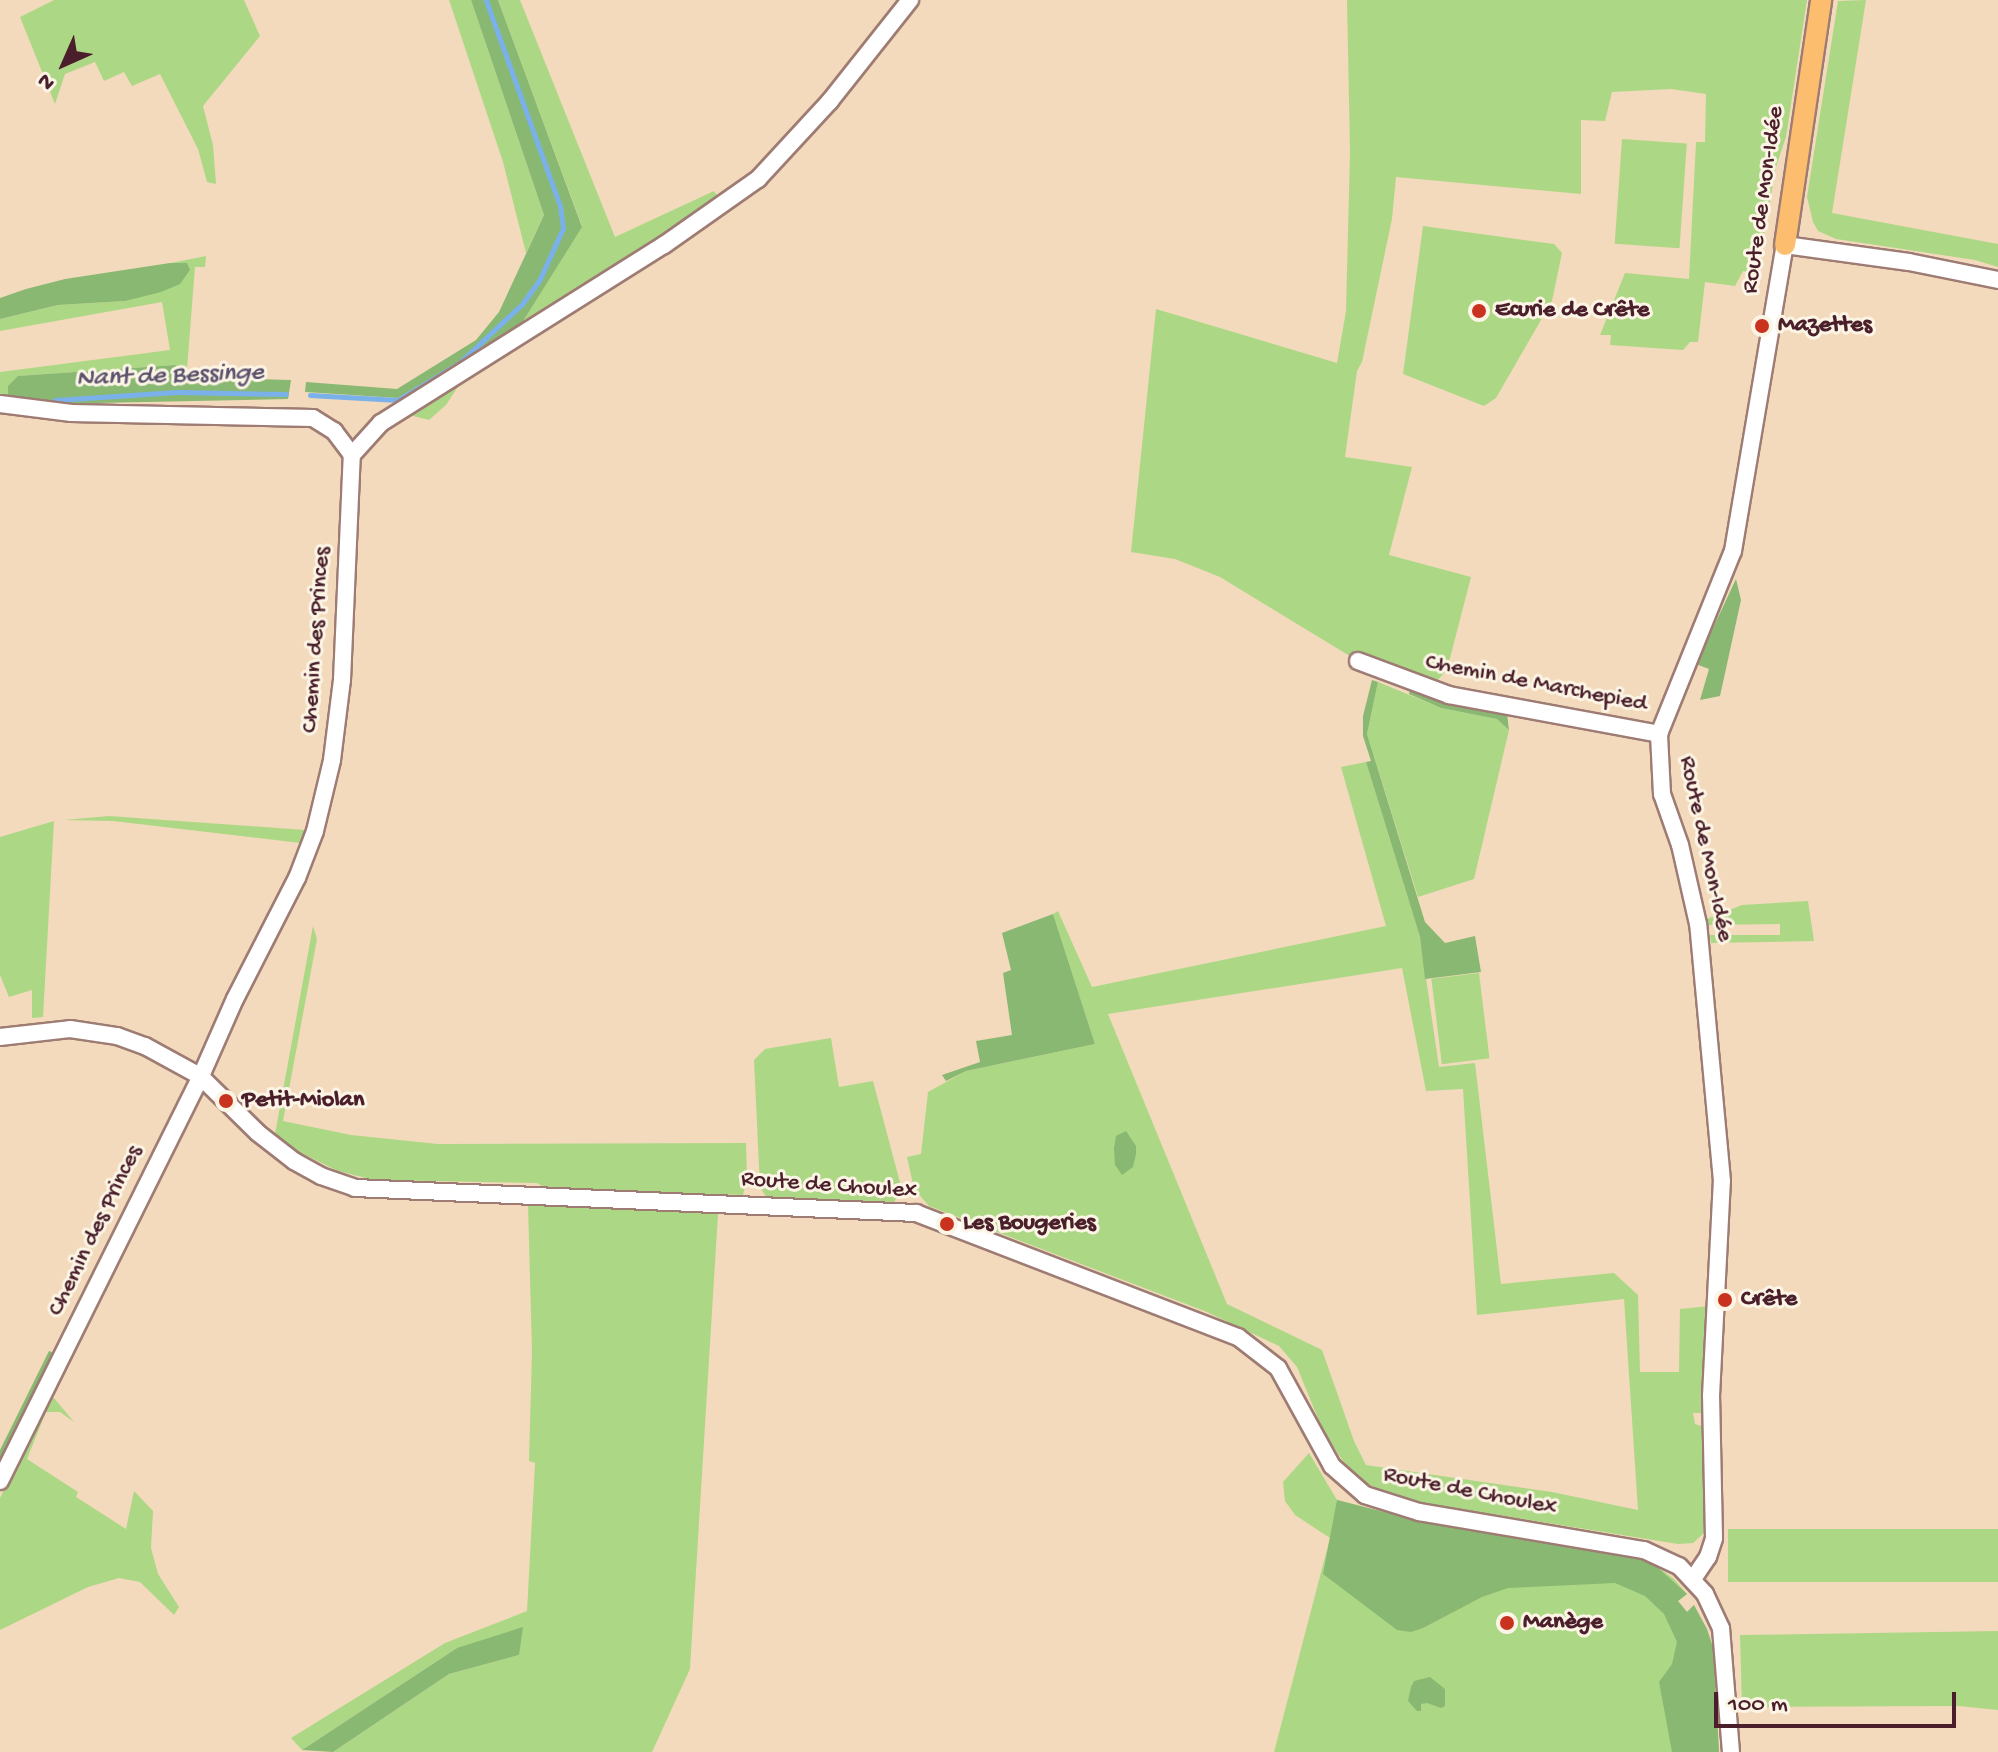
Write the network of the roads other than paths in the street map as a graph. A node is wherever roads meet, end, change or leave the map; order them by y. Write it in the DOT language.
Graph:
graph roads {
  1 [pos="910,0"];
  2 [pos="1821,0"];
  3 [pos="1785,245"];
  4 [pos="1998,280"];
  5 [pos="0,404"];
  6 [pos="352,455"];
  7 [pos="1358,661"];
  8 [pos="1659,734"];
  9 [pos="0,1037"];
  10 [pos="200,1076"];
  11 [pos="0,1481"];
  12 [pos="1693,1579"];
  13 [pos="1731,1752"];
  1 -- 6 [label="street"];
  2 -- 3 [label="main road, Route de Mon-Idée"];
  3 -- 4 [label="street"];
  3 -- 8 [label="street, Route de Mon-Idée"];
  5 -- 6 [label="street"];
  6 -- 10 [label="street, Chemin des Princes"];
  7 -- 8 [label="street, Chemin de Marchepied"];
  8 -- 12 [label="street, Route de Mon-Idée"];
  9 -- 10 [label="street, Route de Choulex"];
  10 -- 11 [label="street, Chemin des Princes"];
  10 -- 12 [label="street, Route de Choulex"];
  12 -- 13 [label="street, Route de Choulex"];
}
